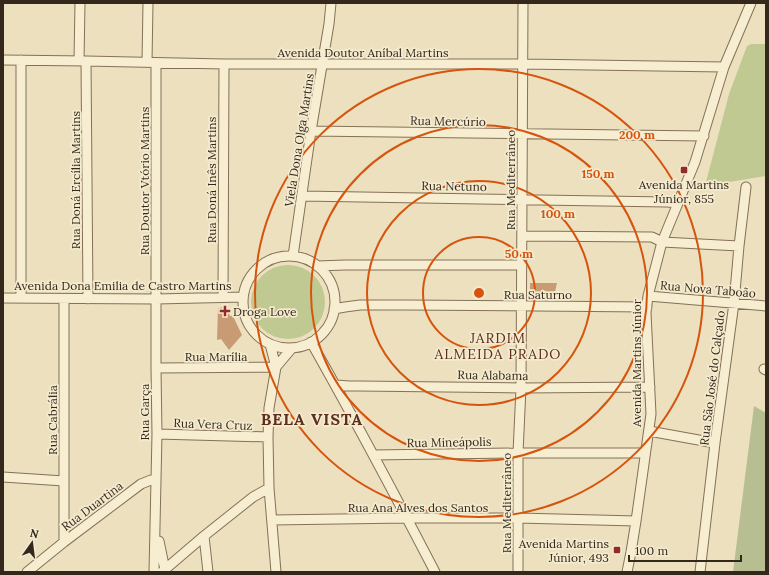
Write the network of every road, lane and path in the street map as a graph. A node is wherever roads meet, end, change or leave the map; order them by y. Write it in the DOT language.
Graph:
graph roads {
  1 [pos="80,3"];
  2 [pos="148,3"];
  3 [pos="331,3"];
  4 [pos="522,3"];
  5 [pos="751,3"];
  6 [pos="3,60"];
  7 [pos="21,60"];
  8 [pos="83,61"];
  9 [pos="151,62"];
  10 [pos="224,64"];
  11 [pos="323,64"];
  12 [pos="523,64"];
  13 [pos="724,67"];
  14 [pos="311,131"];
  15 [pos="521,134"];
  16 [pos="704,136"];
  17 [pos="746,187"];
  18 [pos="302,196"];
  19 [pos="522,199"];
  20 [pos="678,203"];
  21 [pos="522,236"];
  22 [pos="662,242"];
  23 [pos="738,246"];
  24 [pos="293,256"];
  25 [pos="522,265"];
  26 [pos="317,266"];
  27 [pos="648,296"];
  28 [pos="223,297"];
  29 [pos="243,297"];
  30 [pos="3,298"];
  31 [pos="22,298"];
  32 [pos="64,299"];
  33 [pos="88,299"];
  34 [pos="156,299"];
  35 [pos="734,303"];
  36 [pos="521,306"];
  37 [pos="766,306"];
  38 [pos="647,307"];
  39 [pos="334,309"];
  40 [pos="311,342"];
  41 [pos="270,344"];
  42 [pos="292,348"];
  43 [pos="276,367"];
  44 [pos="156,368"];
  45 [pos="336,385"];
  46 [pos="650,387"];
  47 [pos="521,388"];
  48 [pos="648,432"];
  49 [pos="157,434"];
  50 [pos="268,437"];
  51 [pos="716,443"];
  52 [pos="518,453"];
  53 [pos="645,453"];
  54 [pos="373,455"];
  55 [pos="3,477"];
  56 [pos="156,480"];
  57 [pos="64,481"];
  58 [pos="270,492"];
  59 [pos="407,518"];
  60 [pos="518,518"];
  61 [pos="272,520"];
  62 [pos="636,521"];
  63 [pos="156,526"];
  64 [pos="204,536"];
  65 [pos="64,542"];
  66 [pos="31,571"];
  67 [pos="163,571"];
  68 [pos="154,572"];
  69 [pos="208,572"];
  70 [pos="276,572"];
  71 [pos="435,572"];
  72 [pos="518,572"];
  73 [pos="627,572"];
  74 [pos="700,572"];
  1 -- 8 [label="street, Rua Doná Ercília Martins"];
  2 -- 9 [label="street, Rua Doutor Vtório Martins"];
  3 -- 11 [label="street, Viela Dona Olga Martins"];
  4 -- 12 [label="street, Rua Mediterrâneo"];
  5 -- 13 [label="street, Avenida Martins Júnior"];
  6 -- 7 [label="street, Avenida Doutor Aníbal Martins"];
  7 -- 8 [label="street, Avenida Doutor Aníbal Martins"];
  7 -- 31 [label="street"];
  8 -- 9 [label="street, Avenida Doutor Aníbal Martins"];
  8 -- 33 [label="street, Rua Doná Ercília Martins"];
  9 -- 10 [label="street, Avenida Doutor Aníbal Martins"];
  9 -- 34 [label="street, Rua Doutor Vtório Martins"];
  10 -- 11 [label="street, Avenida Doutor Aníbal Martins"];
  10 -- 28 [label="street, Rua Doná Inês Martins"];
  11 -- 12 [label="street, Avenida Doutor Aníbal Martins"];
  11 -- 14 [label="street, Viela Dona Olga Martins"];
  12 -- 13 [label="street, Avenida Doutor Aníbal Martins"];
  12 -- 15 [label="street, Rua Mediterrâneo"];
  13 -- 16 [label="street, Avenida Martins Júnior"];
  14 -- 15 [label="street, Rua Mercúrio"];
  14 -- 18 [label="street, Viela Dona Olga Martins"];
  15 -- 16 [label="street, Rua Mercúrio"];
  15 -- 19 [label="street, Rua Mediterrâneo"];
  16 -- 20 [label="street, Avenida Martins Júnior"];
  17 -- 23 [label="street, Rua São José do Calçado"];
  18 -- 19 [label="street, Rua Netuno"];
  18 -- 24 [label="street, Viela Dona Olga Martins"];
  19 -- 20 [label="street, Rua Netuno"];
  19 -- 21 [label="street, Rua Mediterrâneo"];
  20 -- 22 [label="street, Avenida Martins Júnior"];
  21 -- 22 [label="street"];
  21 -- 25 [label="street, Rua Mediterrâneo"];
  22 -- 23 [label="street"];
  22 -- 27 [label="street, Avenida Martins Júnior"];
  23 -- 35 [label="street, Rua São José do Calçado"];
  24 -- 26 [label="street"];
  24 -- 29 [label="street"];
  25 -- 26 [label="street"];
  25 -- 36 [label="street, Rua Mediterrâneo"];
  26 -- 39 [label="street"];
  27 -- 35 [label="street, Rua Nova Taboão"];
  27 -- 38 [label="street, Avenida Martins Júnior"];
  28 -- 29 [label="street, Avenida Dona Emilia de Castro Martins"];
  28 -- 34 [label="street, Avenida Dona Emilia de Castro Martins"];
  29 -- 41 [label="street"];
  30 -- 31 [label="street, Avenida Dona Emilia de Castro Martins"];
  31 -- 32 [label="street, Avenida Dona Emilia de Castro Martins"];
  32 -- 33 [label="street, Avenida Dona Emilia de Castro Martins"];
  32 -- 57 [label="street, Rua Cabrália"];
  33 -- 34 [label="street, Avenida Dona Emilia de Castro Martins"];
  34 -- 44 [label="street, Rua Garça"];
  35 -- 37 [label="street, Rua Nova Taboão"];
  35 -- 51 [label="street, Rua São José do Calçado"];
  36 -- 38 [label="street, Rua Saturno"];
  36 -- 39 [label="street, Rua Saturno"];
  36 -- 47 [label="street, Rua Mediterrâneo"];
  38 -- 46 [label="street, Avenida Martins Júnior"];
  39 -- 40 [label="street"];
  40 -- 42 [label="street"];
  40 -- 45 [label="street"];
  41 -- 42 [label="street"];
  41 -- 43 [label="street"];
  42 -- 43 [label="street"];
  43 -- 44 [label="street, Rua Marília"];
  43 -- 50 [label="street"];
  44 -- 49 [label="street, Rua Garça"];
  45 -- 47 [label="street, Rua Alabama"];
  45 -- 54 [label="street"];
  46 -- 47 [label="street, Rua Alabama"];
  46 -- 48 [label="street, Avenida Martins Júnior"];
  47 -- 52 [label="street, Rua Mediterrâneo"];
  48 -- 51 [label="street"];
  48 -- 53 [label="street, Avenida Martins Júnior"];
  49 -- 50 [label="street, Rua Vera Cruz"];
  49 -- 56 [label="street, Rua Garça"];
  50 -- 58 [label="street"];
  51 -- 74 [label="street, Rua São José do Calçado"];
  52 -- 53 [label="street, Rua Mineápolis"];
  52 -- 54 [label="street, Rua Mineápolis"];
  52 -- 60 [label="street, Rua Mediterrâneo"];
  53 -- 62 [label="street, Avenida Martins Júnior"];
  54 -- 59 [label="street"];
  55 -- 57 [label="street"];
  56 -- 63 [label="street, Rua Garça"];
  56 -- 65 [label="street, Rua Duartina"];
  57 -- 65 [label="street, Rua Cabrália"];
  58 -- 61 [label="street"];
  58 -- 64 [label="street"];
  59 -- 60 [label="street, Rua Ana Alves dos Santos"];
  59 -- 61 [label="street, Rua Ana Alves dos Santos"];
  59 -- 71 [label="street"];
  60 -- 62 [label="street, Rua Ana Alves dos Santos"];
  60 -- 72 [label="street, Rua Mediterrâneo"];
  61 -- 70 [label="street"];
  62 -- 73 [label="street, Avenida Martins Júnior"];
  63 -- 67 [label="street, Rua Garça"];
  63 -- 68 [label="street, Rua Garça"];
  64 -- 67 [label="street"];
  64 -- 69 [label="street"];
  65 -- 66 [label="street, Rua Duartina"];
}
